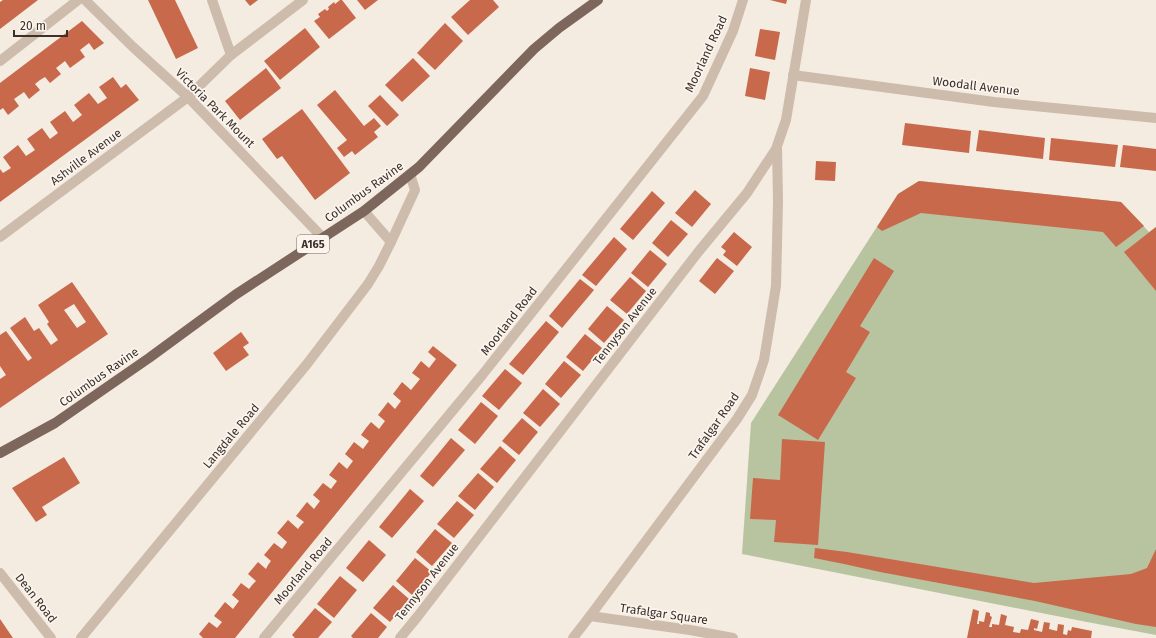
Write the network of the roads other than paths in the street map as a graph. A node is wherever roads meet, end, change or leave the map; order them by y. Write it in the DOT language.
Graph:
graph roads {
  1 [pos="78,0"];
  2 [pos="85,0"];
  3 [pos="212,0"];
  4 [pos="303,0"];
  5 [pos="598,0"];
  6 [pos="743,0"];
  7 [pos="806,0"];
  8 [pos="231,55"];
  9 [pos="0,61"];
  10 [pos="793,75"];
  11 [pos="188,97"];
  12 [pos="1156,118"];
  13 [pos="777,143"];
  14 [pos="410,174"];
  15 [pos="364,211"];
  16 [pos="0,237"];
  17 [pos="323,238"];
  18 [pos="391,242"];
  19 [pos="0,454"];
  20 [pos="0,573"];
  21 [pos="590,616"];
  22 [pos="687,634"];
  23 [pos="51,638"];
  24 [pos="81,638"];
  25 [pos="264,638"];
  26 [pos="400,638"];
  27 [pos="573,638"];
  28 [pos="733,638"];
  1 -- 9 [label="street"];
  2 -- 11 [label="street, Victoria Park Mount"];
  3 -- 8 [label="street"];
  4 -- 8 [label="street, Ashville Avenue"];
  5 -- 14 [label="main road, Columbus Ravine / A165"];
  6 -- 25 [label="street, Moorland Road"];
  7 -- 10 [label="street, Tennyson Avenue"];
  8 -- 11 [label="street, Ashville Avenue"];
  10 -- 12 [label="street, Woodall Avenue"];
  10 -- 13 [label="street, Tennyson Avenue"];
  11 -- 16 [label="street, Ashville Avenue"];
  11 -- 17 [label="street, Victoria Park Mount"];
  13 -- 21 [label="street, Trafalgar Road"];
  13 -- 26 [label="street, Tennyson Avenue"];
  14 -- 15 [label="main road, Columbus Ravine / A165"];
  14 -- 18 [label="street, Langdale Road"];
  15 -- 17 [label="main road, Columbus Ravine / A165"];
  15 -- 18 [label="street"];
  17 -- 19 [label="main road, Columbus Ravine / A165"];
  18 -- 24 [label="street, Langdale Road"];
  20 -- 23 [label="street, Dean Road"];
  21 -- 22 [label="street, Trafalgar Square"];
  21 -- 27 [label="street, Trafalgar Road"];
  22 -- 28 [label="street, Trafalgar Square"];
}
